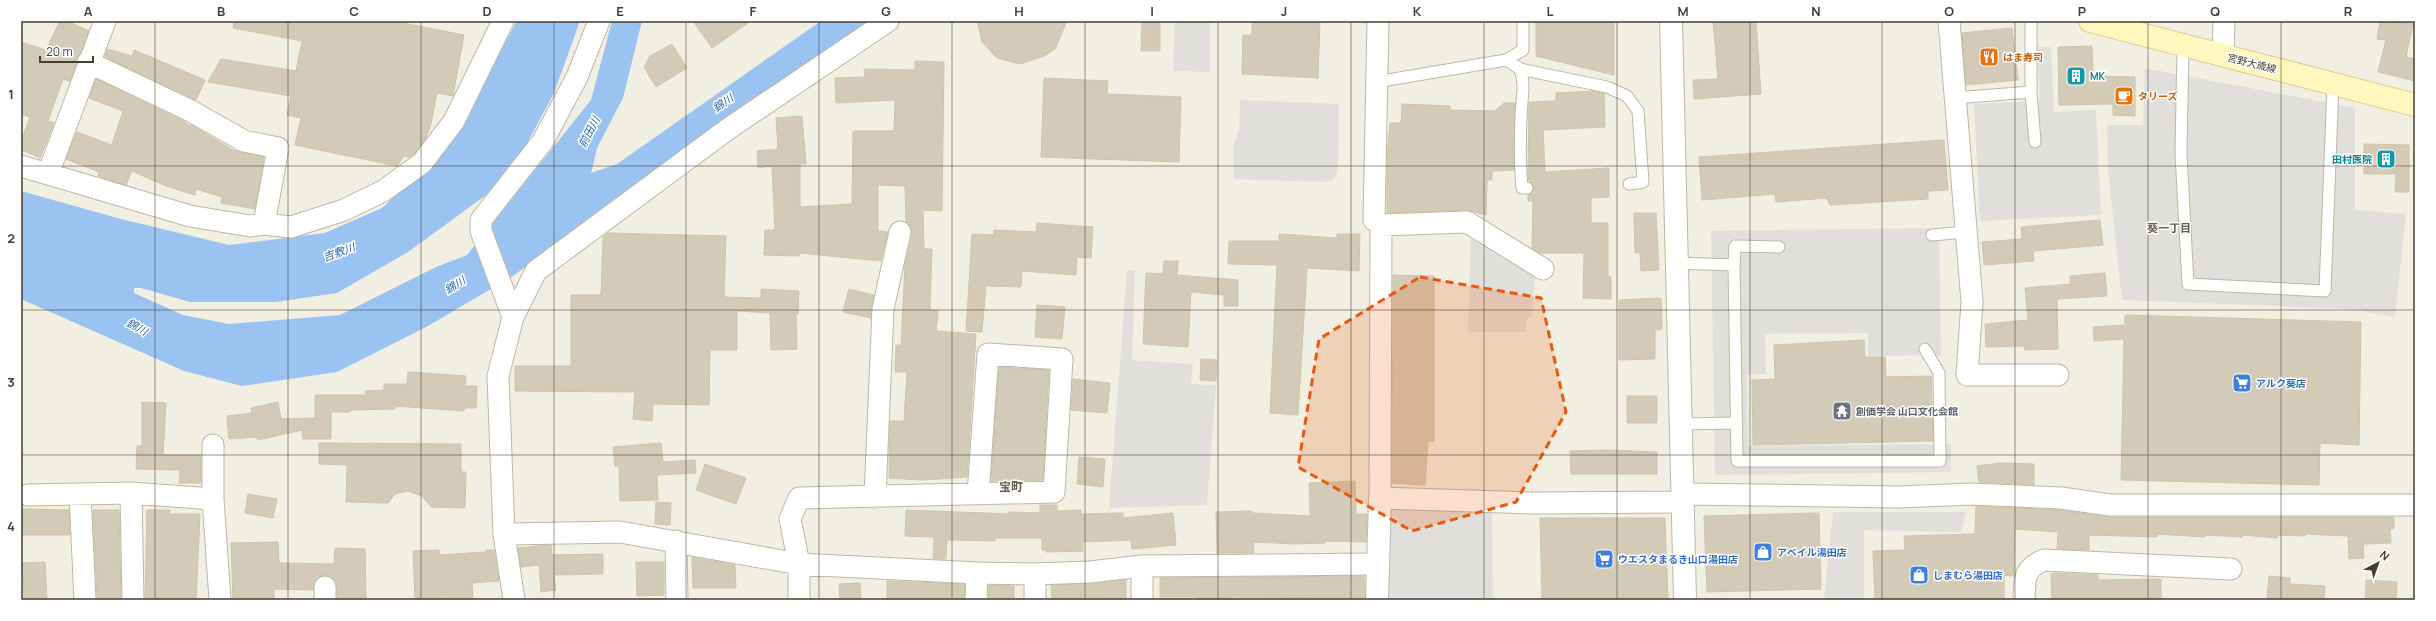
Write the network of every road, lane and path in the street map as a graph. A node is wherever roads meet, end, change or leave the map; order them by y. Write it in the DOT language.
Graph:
graph roads {
  1 [pos="106,21"];
  2 [pos="503,21"];
  3 [pos="599,21"];
  4 [pos="888,21"];
  5 [pos="1378,21"];
  6 [pos="1523,21"];
  7 [pos="1671,21"];
  8 [pos="1949,21"];
  9 [pos="2031,21"];
  10 [pos="2093,21"];
  11 [pos="2224,21"];
  12 [pos="2144,28"];
  13 [pos="2183,45"];
  14 [pos="2223,56"];
  15 [pos="1506,60"];
  16 [pos="88,62"];
  17 [pos="1520,69"];
  18 [pos="1376,82"];
  19 [pos="2333,84"];
  20 [pos="2032,92"];
  21 [pos="1954,98"];
  22 [pos="2415,105"];
  23 [pos="2035,142"];
  24 [pos="21,166"];
  25 [pos="48,174"];
  26 [pos="1629,184"];
  27 [pos="1528,188"];
  28 [pos="264,224"];
  29 [pos="1381,225"];
  30 [pos="900,232"];
  31 [pos="1966,232"];
  32 [pos="1932,234"];
  33 [pos="1779,247"];
  34 [pos="1676,263"];
  35 [pos="1734,265"];
  36 [pos="1542,269"];
  37 [pos="513,317"];
  38 [pos="1925,349"];
  39 [pos="2058,375"];
  40 [pos="1736,423"];
  41 [pos="1681,424"];
  42 [pos="213,445"];
  43 [pos="80,494"];
  44 [pos="131,494"];
  45 [pos="978,494"];
  46 [pos="28,495"];
  47 [pos="876,497"];
  48 [pos="1380,498"];
  49 [pos="1682,498"];
  50 [pos="213,499"];
  51 [pos="2415,505"];
  52 [pos="504,534"];
  53 [pos="676,541"];
  54 [pos="799,564"];
  55 [pos="1377,564"];
  56 [pos="1142,566"];
  57 [pos="2231,569"];
  58 [pos="976,573"];
  59 [pos="1035,574"];
  60 [pos="85,600"];
  61 [pos="133,600"];
  62 [pos="220,600"];
  63 [pos="514,600"];
  64 [pos="677,600"];
  65 [pos="799,600"];
  66 [pos="976,600"];
  67 [pos="1035,600"];
  68 [pos="1142,600"];
  69 [pos="1377,600"];
  70 [pos="1685,600"];
  71 [pos="2024,600"];
  1 -- 16 [label="street"];
  2 -- 28 [label="street"];
  3 -- 37 [label="street"];
  4 -- 37 [label="street"];
  5 -- 18 [label="street"];
  6 -- 15 [label="lane"];
  7 -- 34 [label="street"];
  8 -- 21 [label="street"];
  9 -- 20 [label="lane"];
  10 -- 12 [label="main road, 宮野大歳線"];
  11 -- 14 [label="street"];
  12 -- 13 [label="main road, 宮野大歳線"];
  13 -- 14 [label="main road, 宮野大歳線"];
  13 -- 19 [label="lane"];
  14 -- 19 [label="main road, 宮野大歳線"];
  15 -- 17 [label="lane"];
  15 -- 18 [label="lane"];
  16 -- 25 [label="street"];
  16 -- 28 [label="street"];
  17 -- 26 [label="lane"];
  17 -- 27 [label="lane"];
  18 -- 29 [label="street"];
  19 -- 22 [label="main road, 宮野大歳線"];
  20 -- 21 [label="lane"];
  20 -- 23 [label="lane"];
  21 -- 31 [label="street"];
  24 -- 25 [label="street"];
  25 -- 28 [label="street"];
  29 -- 36 [label="street"];
  29 -- 48 [label="street"];
  30 -- 47 [label="street"];
  31 -- 32 [label="lane"];
  31 -- 39 [label="street"];
  33 -- 35 [label="lane"];
  34 -- 35 [label="lane"];
  34 -- 41 [label="street"];
  35 -- 40 [label="lane"];
  37 -- 52 [label="street"];
  38 -- 40 [label="lane"];
  40 -- 41 [label="lane"];
  41 -- 49 [label="street"];
  42 -- 50 [label="street"];
  43 -- 44 [label="street"];
  43 -- 46 [label="street"];
  43 -- 60 [label="street"];
  44 -- 50 [label="street"];
  44 -- 61 [label="street"];
  45 -- 45 [label="street"];
  45 -- 47 [label="street"];
  47 -- 54 [label="street"];
  48 -- 49 [label="street"];
  48 -- 55 [label="street"];
  49 -- 51 [label="street"];
  49 -- 70 [label="street"];
  50 -- 62 [label="street"];
  52 -- 53 [label="street"];
  52 -- 63 [label="street"];
  53 -- 54 [label="street"];
  53 -- 64 [label="street"];
  54 -- 58 [label="street"];
  54 -- 65 [label="street"];
  55 -- 56 [label="street"];
  55 -- 69 [label="street"];
  56 -- 59 [label="street"];
  56 -- 68 [label="street"];
  57 -- 71 [label="street"];
  58 -- 59 [label="street"];
  58 -- 66 [label="street"];
  59 -- 67 [label="street"];
}
